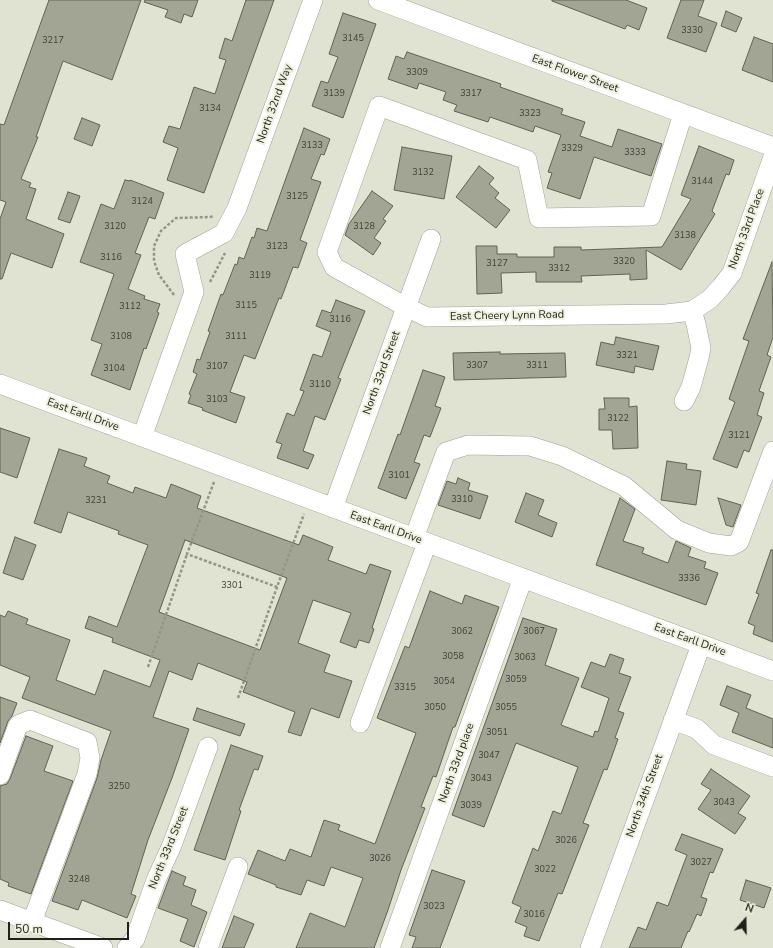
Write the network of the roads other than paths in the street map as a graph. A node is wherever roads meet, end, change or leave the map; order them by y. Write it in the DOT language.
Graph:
graph roads {
  1 [pos="313,0"];
  2 [pos="378,0"];
  3 [pos="683,114"];
  4 [pos="773,147"];
  5 [pos="773,157"];
  6 [pos="431,239"];
  7 [pos="406,307"];
  8 [pos="692,311"];
  9 [pos="0,384"];
  10 [pos="684,401"];
  11 [pos="142,437"];
  12 [pos="773,451"];
  13 [pos="333,508"];
  14 [pos="420,540"];
  15 [pos="523,578"];
  16 [pos="701,644"];
  17 [pos="773,671"];
  18 [pos="674,720"];
  19 [pos="360,723"];
  20 [pos="208,747"];
  21 [pos="773,767"];
  22 [pos="0,775"];
  23 [pos="238,867"];
  24 [pos="0,910"];
  25 [pos="32,922"];
  26 [pos="103,948"];
  27 [pos="127,948"];
  28 [pos="208,948"];
  29 [pos="390,948"];
  30 [pos="590,948"];
  1 -- 11 [label="street, North 32nd Way"];
  2 -- 3 [label="street, East Flower Street"];
  3 -- 4 [label="street, East Flower Street"];
  3 -- 7 [label="street, East Cheery Lynn Road"];
  5 -- 8 [label="street, North 33rd Place"];
  6 -- 7 [label="street, North 33rd Street"];
  7 -- 8 [label="street, East Cheery Lynn Road"];
  7 -- 13 [label="street, North 33rd Street"];
  8 -- 10 [label="street"];
  9 -- 11 [label="street, East Earll Drive"];
  11 -- 13 [label="street, East Earll Drive"];
  12 -- 14 [label="street"];
  13 -- 14 [label="street, East Earll Drive"];
  14 -- 15 [label="street, East Earll Drive"];
  14 -- 19 [label="street"];
  15 -- 16 [label="street, East Earll Drive"];
  15 -- 29 [label="street, North 33rd place"];
  16 -- 17 [label="street, East Earll Drive"];
  16 -- 18 [label="street, North 34th Street"];
  18 -- 21 [label="street"];
  18 -- 30 [label="street, North 34th Street"];
  20 -- 27 [label="street, North 33rd Street"];
  22 -- 25 [label="street"];
  23 -- 28 [label="street"];
  24 -- 25 [label="street"];
  25 -- 26 [label="street"];
}
